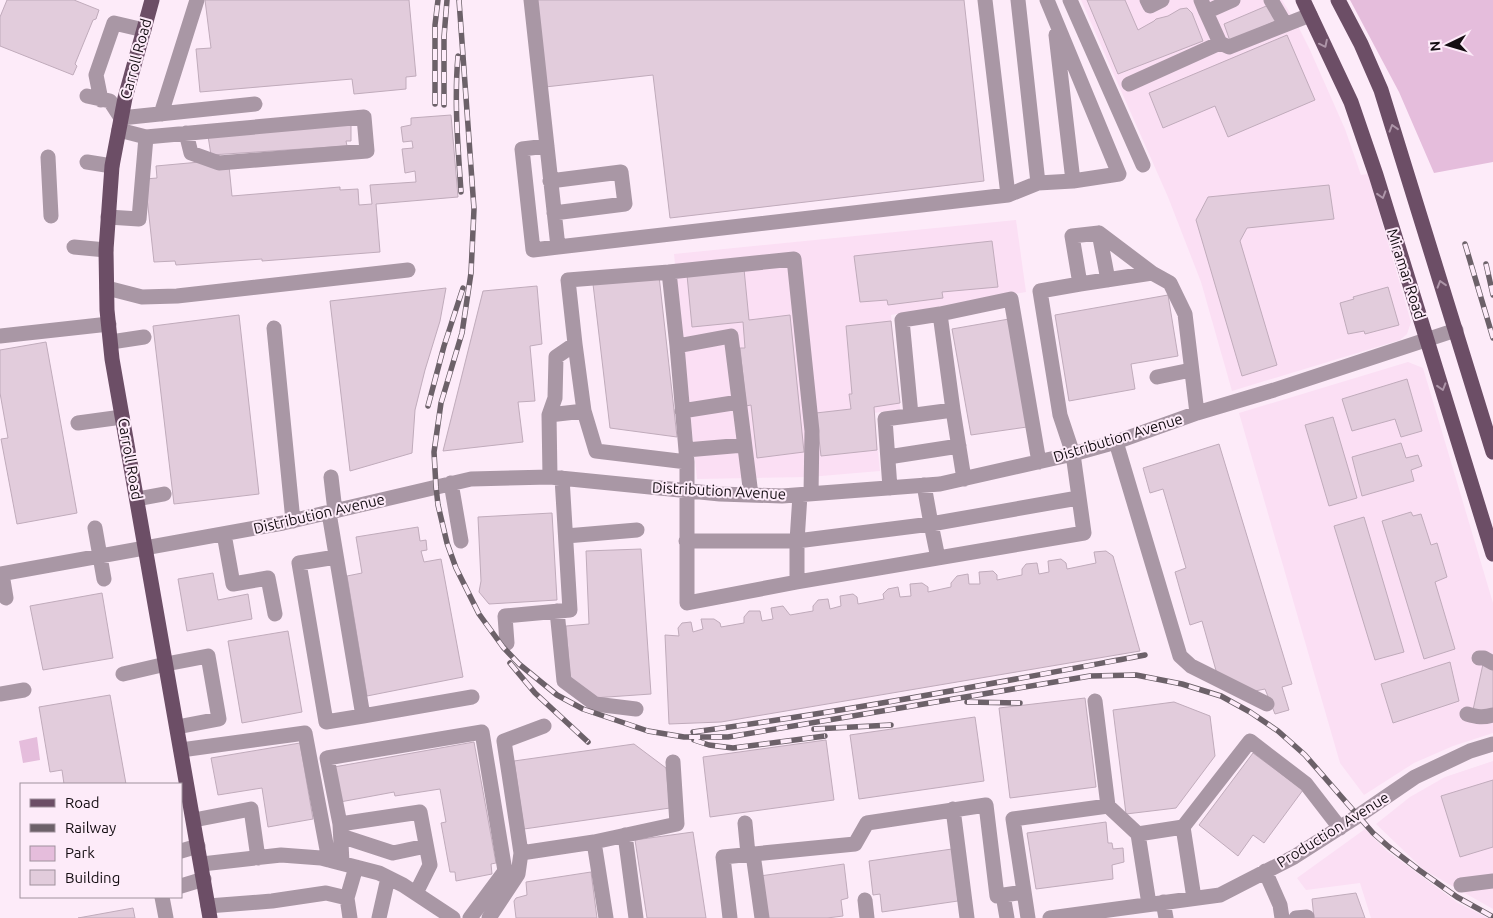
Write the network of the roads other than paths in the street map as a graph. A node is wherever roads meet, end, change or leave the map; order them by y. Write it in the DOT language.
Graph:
graph roads {
  1 [pos="152,0"];
  2 [pos="197,0"];
  3 [pos="531,0"];
  4 [pos="985,0"];
  5 [pos="1018,0"];
  6 [pos="1047,0"];
  7 [pos="1070,0"];
  8 [pos="1147,0"];
  9 [pos="1162,0"];
  10 [pos="1233,0"];
  11 [pos="1271,0"];
  12 [pos="1303,0"];
  13 [pos="1338,0"];
  14 [pos="1203,6"];
  15 [pos="1310,14"];
  16 [pos="1054,17"];
  17 [pos="1285,24"];
  18 [pos="144,30"];
  19 [pos="1220,43"];
  20 [pos="1129,84"];
  21 [pos="255,104"];
  22 [pos="161,114"];
  23 [pos="120,124"];
  24 [pos="186,132"];
  25 [pos="146,137"];
  26 [pos="547,146"];
  27 [pos="48,157"];
  28 [pos="87,162"];
  29 [pos="1142,165"];
  30 [pos="112,166"];
  31 [pos="1073,180"];
  32 [pos="550,181"];
  33 [pos="1038,183"];
  34 [pos="1008,196"];
  35 [pos="554,213"];
  36 [pos="51,216"];
  37 [pos="108,217"];
  38 [pos="1099,233"];
  39 [pos="74,247"];
  40 [pos="558,247"];
  41 [pos="106,250"];
  42 [pos="408,270"];
  43 [pos="669,272"];
  44 [pos="1152,273"];
  45 [pos="1108,280"];
  46 [pos="1080,284"];
  47 [pos="107,288"];
  48 [pos="940,314"];
  49 [pos="109,324"];
  50 [pos="274,328"];
  51 [pos="1456,330"];
  52 [pos="0,336"];
  53 [pos="144,337"];
  54 [pos="1428,340"];
  55 [pos="111,342"];
  56 [pos="575,344"];
  57 [pos="677,346"];
  58 [pos="1191,370"];
  59 [pos="1157,377"];
  60 [pos="739,402"];
  61 [pos="953,410"];
  62 [pos="584,411"];
  63 [pos="682,411"];
  64 [pos="1197,413"];
  65 [pos="549,415"];
  66 [pos="911,415"];
  67 [pos="122,417"];
  68 [pos="78,423"];
  69 [pos="1116,442"];
  70 [pos="744,445"];
  71 [pos="959,446"];
  72 [pos="1493,452"];
  73 [pos="1073,454"];
  74 [pos="686,456"];
  75 [pos="888,457"];
  76 [pos="1039,462"];
  77 [pos="331,477"];
  78 [pos="556,478"];
  79 [pos="964,479"];
  80 [pos="451,483"];
  81 [pos="924,485"];
  82 [pos="890,488"];
  83 [pos="686,491"];
  84 [pos="164,494"];
  85 [pos="806,494"];
  86 [pos="751,495"];
  87 [pos="1078,498"];
  88 [pos="136,499"];
  89 [pos="332,512"];
  90 [pos="293,521"];
  91 [pos="931,524"];
  92 [pos="95,528"];
  93 [pos="637,530"];
  94 [pos="224,534"];
  95 [pos="566,536"];
  96 [pos="461,541"];
  97 [pos="797,541"];
  98 [pos="686,542"];
  99 [pos="145,548"];
  100 [pos="1493,554"];
  101 [pos="100,556"];
  102 [pos="336,557"];
  103 [pos="938,558"];
  104 [pos="1,574"];
  105 [pos="104,579"];
  106 [pos="798,582"];
  107 [pos="6,598"];
  108 [pos="557,611"];
  109 [pos="275,614"];
  110 [pos="508,643"];
  111 [pos="166,664"];
  112 [pos="123,674"];
  113 [pos="24,690"];
  114 [pos="0,694"];
  115 [pos="472,697"];
  116 [pos="1095,701"];
  117 [pos="1267,704"];
  118 [pos="636,709"];
  119 [pos="1467,714"];
  120 [pos="1493,715"];
  121 [pos="363,716"];
  122 [pos="544,726"];
  123 [pos="177,727"];
  124 [pos="1493,744"];
  125 [pos="181,750"];
  126 [pos="674,762"];
  127 [pos="1108,806"];
  128 [pos="953,809"];
  129 [pos="194,820"];
  130 [pos="745,823"];
  131 [pos="1183,828"];
  132 [pos="1340,828"];
  133 [pos="341,830"];
  134 [pos="1138,834"];
  135 [pos="625,835"];
  136 [pos="594,842"];
  137 [pos="198,846"];
  138 [pos="426,846"];
  139 [pos="182,851"];
  140 [pos="521,853"];
  141 [pos="750,854"];
  142 [pos="258,858"];
  143 [pos="342,863"];
  144 [pos="203,872"];
  145 [pos="1264,872"];
  146 [pos="388,878"];
  147 [pos="1493,881"];
  148 [pos="182,885"];
  149 [pos="1461,885"];
  150 [pos="1024,892"];
  151 [pos="416,893"];
  152 [pos="1003,895"];
  153 [pos="162,898"];
  154 [pos="347,898"];
  155 [pos="1194,898"];
  156 [pos="865,900"];
  157 [pos="1156,903"];
  158 [pos="209,912"];
  159 [pos="166,918"];
  160 [pos="350,918"];
  161 [pos="379,918"];
  162 [pos="453,918"];
  163 [pos="470,918"];
  164 [pos="489,918"];
  165 [pos="606,918"];
  166 [pos="636,918"];
  167 [pos="730,918"];
  168 [pos="762,918"];
  169 [pos="866,918"];
  170 [pos="967,918"];
  171 [pos="1007,918"];
  172 [pos="1028,918"];
  173 [pos="1050,918"];
  174 [pos="1166,918"];
  175 [pos="1282,918"];
  1 -- 18 [label="main road, Carroll Road"];
  2 -- 22 [label="street"];
  3 -- 26 [label="street"];
  4 -- 34 [label="street"];
  5 -- 33 [label="street"];
  6 -- 16 [label="street"];
  7 -- 29 [label="street"];
  8 -- 9 [label="street"];
  10 -- 14 [label="street"];
  11 -- 17 [label="street"];
  12 -- 15 [label="main road, Miramar Road"];
  51 -- 13 [label="main road, Miramar Road, one-way"];
  14 -- 19 [label="street"];
  15 -- 17 [label="street"];
  15 -- 54 [label="main road, Miramar Road, one-way"];
  16 -- 31 [label="street"];
  16 -- 31 [label="street"];
  17 -- 19 [label="street"];
  18 -- 23 [label="main road, Carroll Road"];
  18 -- 23 [label="street"];
  19 -- 20 [label="street"];
  21 -- 22 [label="street"];
  22 -- 23 [label="street"];
  23 -- 25 [label="street"];
  23 -- 30 [label="main road, Carroll Road"];
  24 -- 24 [label="street"];
  24 -- 25 [label="street"];
  25 -- 37 [label="street"];
  26 -- 32 [label="street"];
  26 -- 40 [label="street"];
  27 -- 36 [label="street"];
  28 -- 30 [label="street"];
  30 -- 37 [label="main road, Carroll Road"];
  31 -- 33 [label="street"];
  32 -- 35 [label="street"];
  32 -- 35 [label="street"];
  33 -- 34 [label="street"];
  34 -- 40 [label="street"];
  35 -- 40 [label="street"];
  37 -- 41 [label="main road, Carroll Road"];
  38 -- 44 [label="street"];
  38 -- 45 [label="street"];
  38 -- 46 [label="street"];
  39 -- 41 [label="street"];
  41 -- 47 [label="main road, Carroll Road"];
  42 -- 47 [label="street"];
  43 -- 56 [label="street"];
  43 -- 57 [label="street"];
  43 -- 85 [label="street"];
  44 -- 45 [label="street"];
  44 -- 58 [label="street"];
  45 -- 46 [label="street"];
  46 -- 73 [label="street"];
  47 -- 49 [label="main road, Carroll Road"];
  48 -- 61 [label="street"];
  48 -- 66 [label="street"];
  48 -- 76 [label="street"];
  49 -- 52 [label="street"];
  49 -- 55 [label="main road, Carroll Road"];
  50 -- 90 [label="street"];
  51 -- 54 [label="street, Distribution Avenue"];
  51 -- 72 [label="main road, Miramar Road"];
  53 -- 55 [label="street"];
  54 -- 64 [label="street, Distribution Avenue"];
  54 -- 100 [label="main road, Miramar Road, one-way"];
  55 -- 67 [label="main road, Carroll Road"];
  56 -- 62 [label="street"];
  56 -- 65 [label="street"];
  57 -- 60 [label="street"];
  57 -- 63 [label="street"];
  58 -- 59 [label="street"];
  58 -- 64 [label="street"];
  60 -- 63 [label="street"];
  60 -- 70 [label="street"];
  61 -- 66 [label="street"];
  61 -- 71 [label="street"];
  62 -- 65 [label="street"];
  62 -- 74 [label="street"];
  63 -- 74 [label="street"];
  64 -- 69 [label="street, Distribution Avenue"];
  65 -- 78 [label="street"];
  66 -- 75 [label="street"];
  67 -- 68 [label="street"];
  67 -- 88 [label="main road, Carroll Road"];
  69 -- 73 [label="street, Distribution Avenue"];
  69 -- 117 [label="street"];
  70 -- 74 [label="street"];
  70 -- 86 [label="street"];
  71 -- 75 [label="street"];
  71 -- 79 [label="street"];
  73 -- 76 [label="street, Distribution Avenue"];
  73 -- 87 [label="street"];
  74 -- 83 [label="street"];
  75 -- 82 [label="street"];
  76 -- 79 [label="street, Distribution Avenue"];
  77 -- 89 [label="street"];
  78 -- 80 [label="street, Distribution Avenue"];
  78 -- 83 [label="street, Distribution Avenue"];
  78 -- 95 [label="street"];
  79 -- 81 [label="street, Distribution Avenue"];
  80 -- 89 [label="street, Distribution Avenue"];
  80 -- 96 [label="street"];
  81 -- 82 [label="street, Distribution Avenue"];
  81 -- 91 [label="street"];
  82 -- 85 [label="street, Distribution Avenue"];
  83 -- 86 [label="street, Distribution Avenue"];
  83 -- 98 [label="street"];
  84 -- 88 [label="street"];
  85 -- 86 [label="street, Distribution Avenue"];
  85 -- 97 [label="street"];
  87 -- 91 [label="street"];
  87 -- 103 [label="street"];
  88 -- 99 [label="main road, Carroll Road"];
  89 -- 90 [label="street, Distribution Avenue"];
  89 -- 102 [label="street"];
  90 -- 94 [label="street, Distribution Avenue"];
  91 -- 97 [label="street"];
  91 -- 103 [label="street"];
  92 -- 101 [label="street"];
  93 -- 95 [label="street"];
  94 -- 99 [label="street, Distribution Avenue"];
  94 -- 109 [label="street"];
  95 -- 108 [label="street"];
  97 -- 98 [label="street"];
  97 -- 106 [label="street"];
  98 -- 106 [label="street"];
  99 -- 101 [label="street, Distribution Avenue"];
  99 -- 111 [label="main road, Carroll Road"];
  101 -- 104 [label="street, Distribution Avenue"];
  101 -- 105 [label="street"];
  102 -- 121 [label="street"];
  102 -- 121 [label="street"];
  103 -- 106 [label="street"];
  104 -- 107 [label="street"];
  108 -- 110 [label="street"];
  108 -- 118 [label="street"];
  111 -- 112 [label="street"];
  111 -- 123 [label="main road, Carroll Road"];
  111 -- 123 [label="street"];
  113 -- 114 [label="street"];
  115 -- 121 [label="street"];
  116 -- 127 [label="street"];
  119 -- 120 [label="street"];
  122 -- 140 [label="street"];
  123 -- 125 [label="main road, Carroll Road"];
  124 -- 132 [label="street, Production Avenue"];
  125 -- 129 [label="main road, Carroll Road"];
  125 -- 143 [label="street"];
  126 -- 135 [label="street"];
  127 -- 134 [label="street"];
  127 -- 150 [label="street"];
  128 -- 141 [label="street"];
  128 -- 152 [label="street"];
  128 -- 170 [label="street"];
  129 -- 137 [label="main road, Carroll Road"];
  129 -- 142 [label="street"];
  130 -- 141 [label="street"];
  131 -- 132 [label="street"];
  131 -- 134 [label="street"];
  131 -- 155 [label="street"];
  132 -- 145 [label="street, Production Avenue"];
  133 -- 138 [label="street"];
  133 -- 138 [label="street"];
  133 -- 143 [label="street"];
  133 -- 163 [label="street"];
  134 -- 157 [label="street"];
  135 -- 136 [label="street"];
  135 -- 166 [label="street"];
  136 -- 140 [label="street"];
  136 -- 165 [label="street"];
  137 -- 139 [label="street"];
  137 -- 144 [label="main road, Carroll Road"];
  138 -- 151 [label="street"];
  140 -- 164 [label="street"];
  141 -- 167 [label="street"];
  141 -- 168 [label="street"];
  142 -- 143 [label="street"];
  142 -- 144 [label="street"];
  143 -- 146 [label="street"];
  143 -- 154 [label="street"];
  144 -- 148 [label="street"];
  144 -- 158 [label="main road, Carroll Road"];
  145 -- 155 [label="street, Production Avenue"];
  145 -- 175 [label="street"];
  146 -- 151 [label="street"];
  146 -- 161 [label="street"];
  147 -- 149 [label="street"];
  150 -- 152 [label="street"];
  150 -- 172 [label="street"];
  151 -- 162 [label="street"];
  152 -- 171 [label="street"];
  153 -- 159 [label="street"];
  154 -- 158 [label="street"];
  154 -- 160 [label="street"];
  155 -- 157 [label="street, Production Avenue"];
  156 -- 169 [label="street"];
  157 -- 173 [label="street, Production Avenue"];
  157 -- 174 [label="street"];
}
